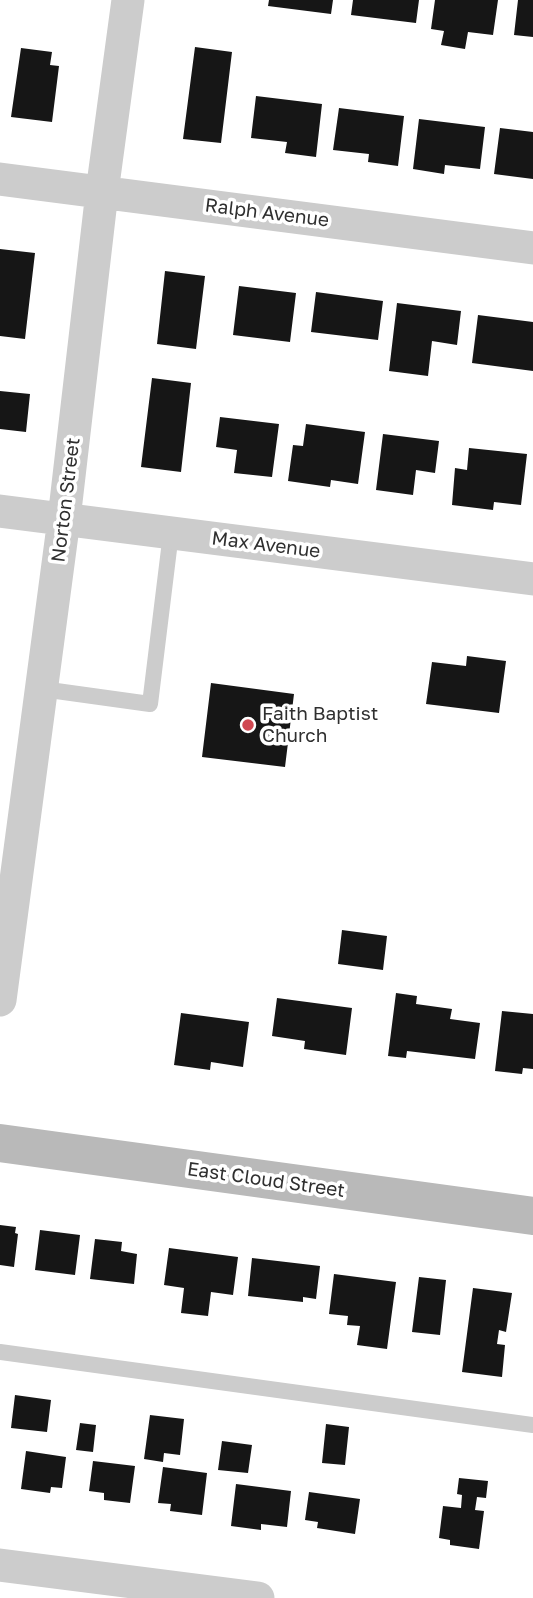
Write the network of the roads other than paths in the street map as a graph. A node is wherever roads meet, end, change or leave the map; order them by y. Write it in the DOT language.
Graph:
graph roads {
  1 [pos="128,0"];
  2 [pos="0,178"];
  3 [pos="102,192"];
  4 [pos="533,248"];
  5 [pos="0,511"];
  6 [pos="64,519"];
  7 [pos="171,533"];
  8 [pos="533,579"];
  9 [pos="42,689"];
  10 [pos="0,1000"];
  11 [pos="0,1143"];
  12 [pos="533,1216"];
  13 [pos="0,1352"];
  14 [pos="533,1425"];
  15 [pos="0,1564"];
  16 [pos="258,1598"];
  1 -- 3 [label="street, Norton Street"];
  2 -- 3 [label="street, Ralph Avenue"];
  3 -- 4 [label="street, Ralph Avenue"];
  3 -- 6 [label="street, Norton Street"];
  5 -- 6 [label="street, Max Avenue"];
  6 -- 7 [label="street, Max Avenue"];
  6 -- 9 [label="street, Norton Street"];
  7 -- 8 [label="street, Max Avenue"];
  7 -- 9 [label="lane"];
  9 -- 10 [label="street, Norton Street"];
  11 -- 12 [label="main road, East Cloud Street"];
  13 -- 14 [label="lane"];
  15 -- 16 [label="street"];
}
